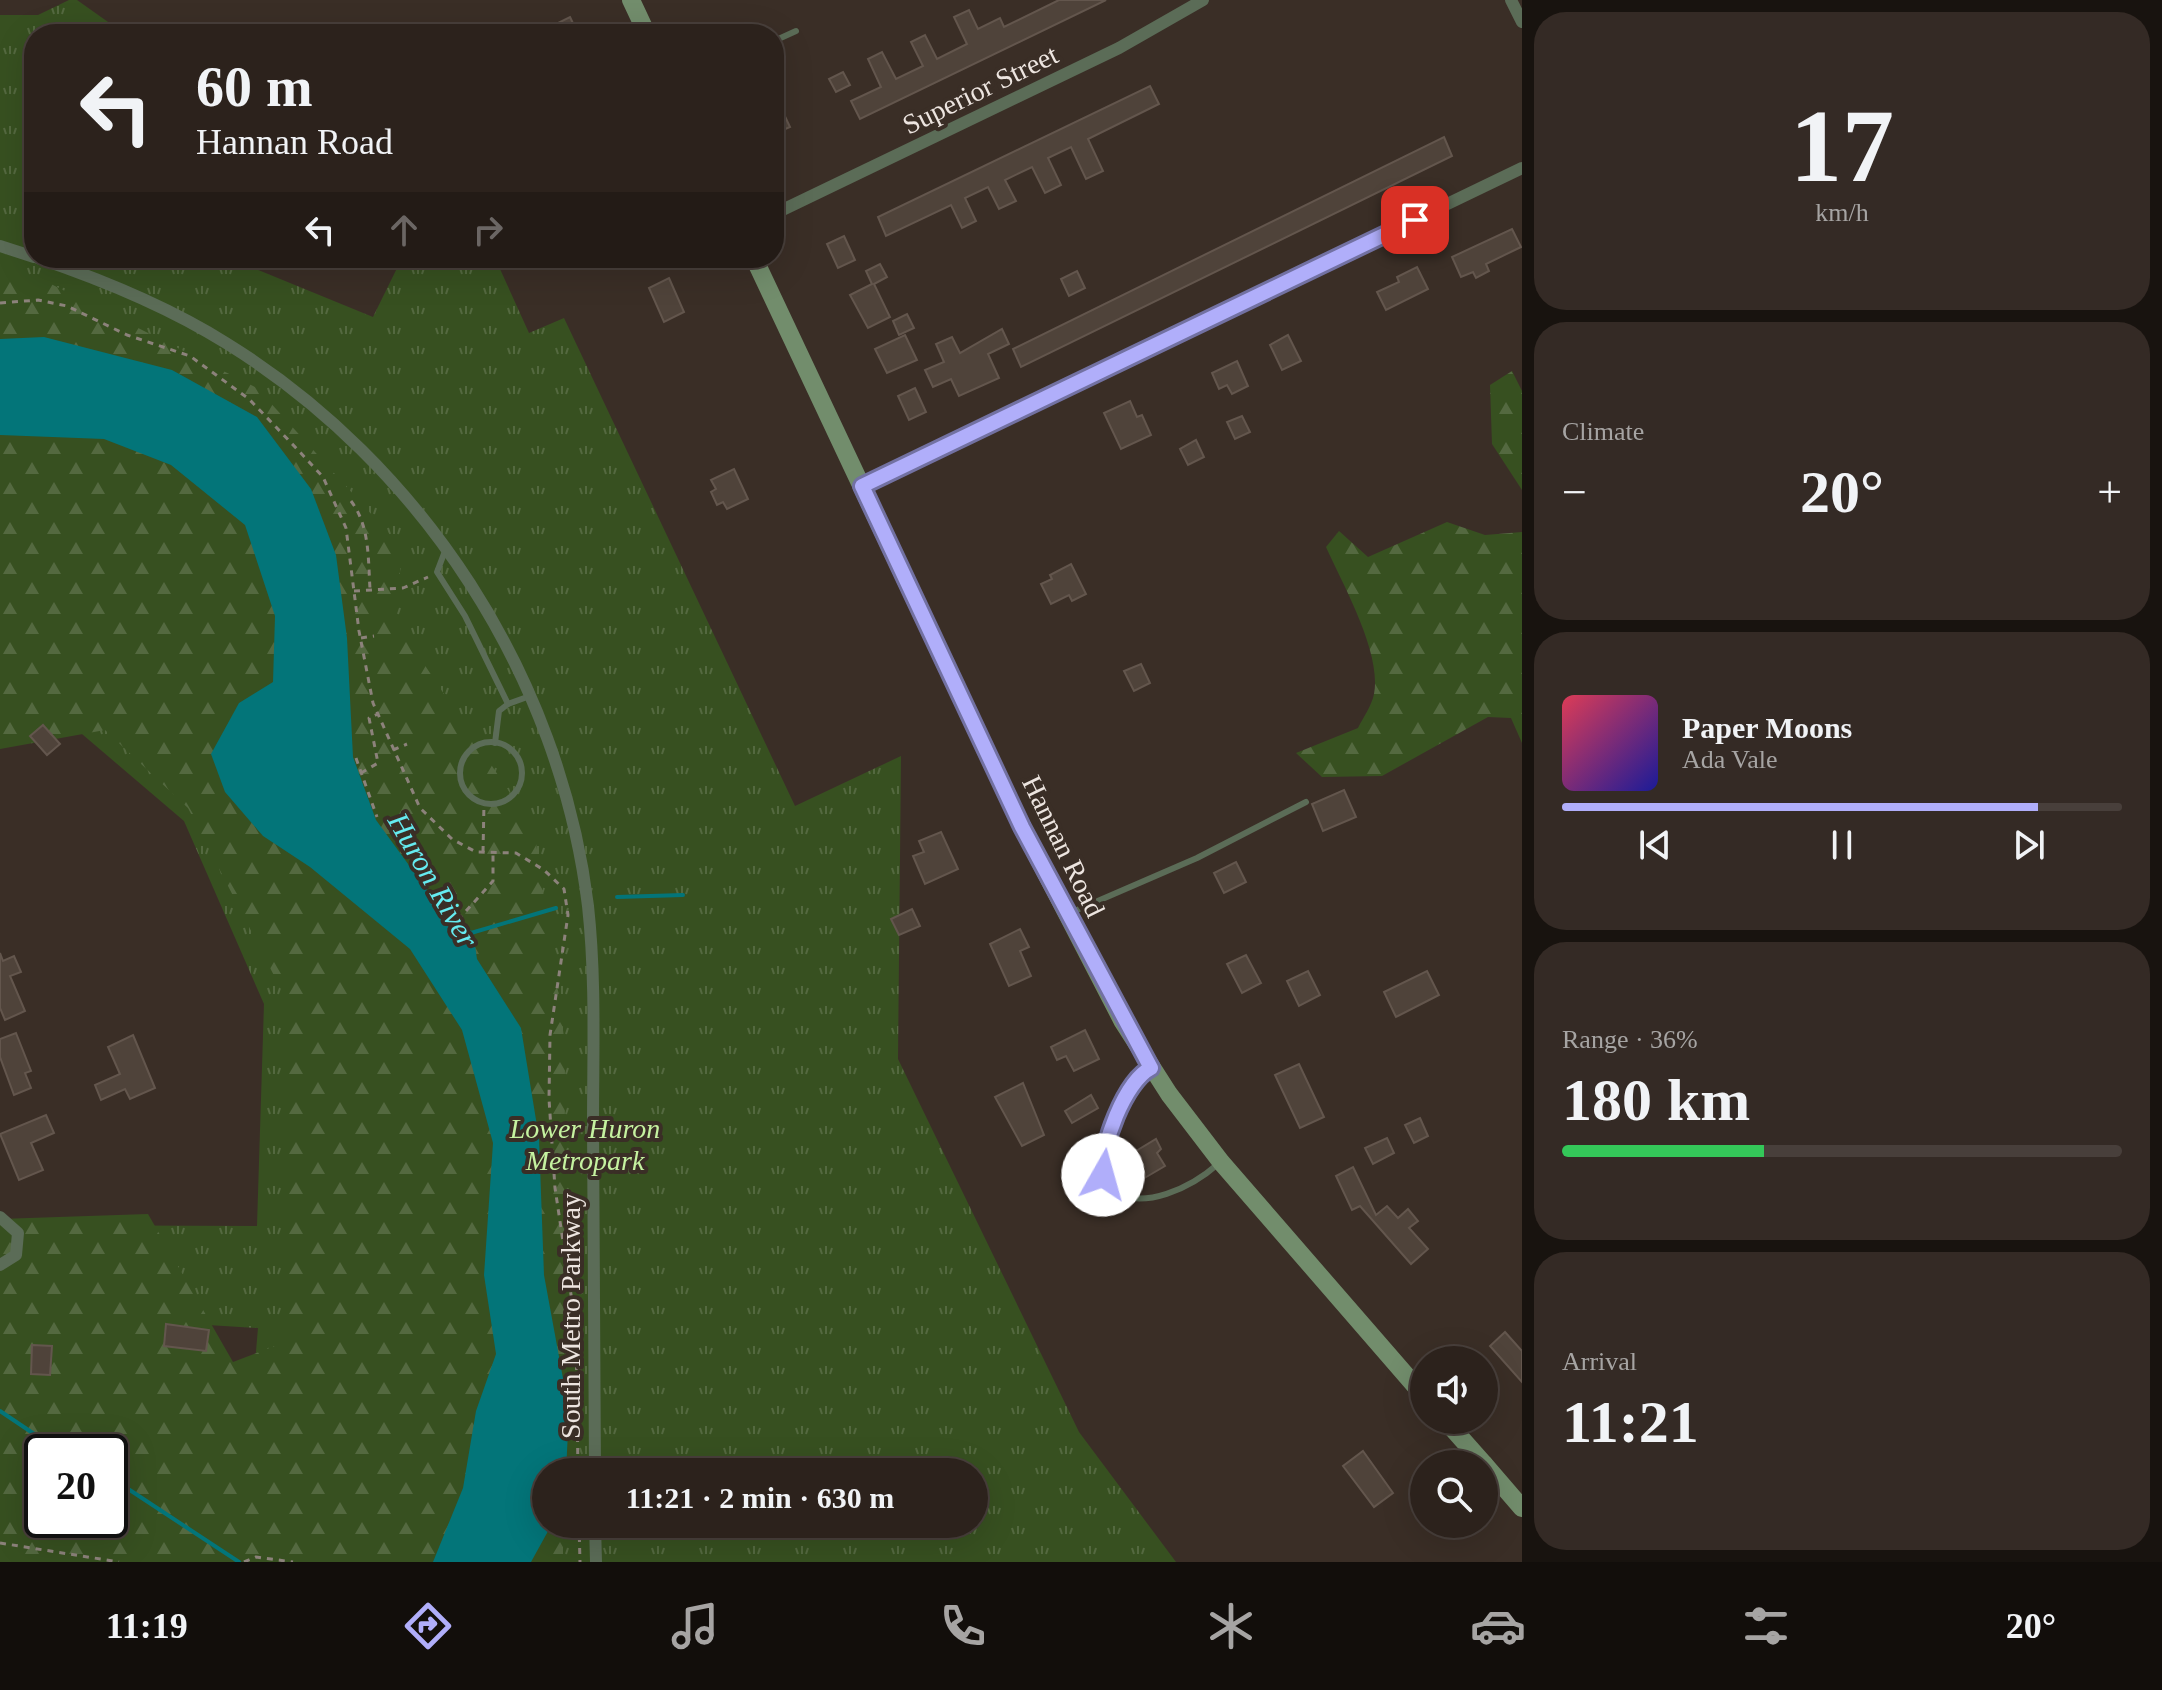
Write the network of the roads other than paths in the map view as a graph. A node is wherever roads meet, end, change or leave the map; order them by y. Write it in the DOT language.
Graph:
graph roads {
  1 [pos="631,0"];
  2 [pos="1203,0"];
  3 [pos="1511,0"];
  4 [pos="1522,22"];
  5 [pos="642,24"];
  6 [pos="796,31"];
  7 [pos="784,36"];
  8 [pos="1522,168"];
  9 [pos="784,209"];
  10 [pos="0,246"];
  11 [pos="24,253"];
  12 [pos="64,268"];
  13 [pos="759,268"];
  14 [pos="862,486"];
  15 [pos="446,547"];
  16 [pos="530,696"];
  17 [pos="508,704"];
  18 [pos="495,743"];
  19 [pos="1306,802"];
  20 [pos="1066,914"];
  21 [pos="1151,1068"];
  22 [pos="1221,1162"];
  23 [pos="0,1217"];
  24 [pos="0,1265"];
  25 [pos="1410,1380"];
  26 [pos="1457,1434"];
  27 [pos="1472,1450"];
  28 [pos="595,1458"];
  29 [pos="1498,1480"];
  30 [pos="1522,1508"];
  31 [pos="595,1538"];
  32 [pos="596,1562"];
  1 -- 5 [label="street"];
  2 -- 9 [label="street, Superior Street"];
  3 -- 4 [label="street"];
  6 -- 7 [label="lane"];
  8 -- 14 [label="street"];
  10 -- 11 [label="street, South Metro Parkway"];
  12 -- 15 [label="street, South Metro Parkway"];
  13 -- 14 [label="street, Hannan Road"];
  14 -- 20 [label="street, Hannan Road"];
  15 -- 16 [label="street, South Metro Parkway"];
  15 -- 17 [label="lane"];
  16 -- 17 [label="lane"];
  16 -- 28 [label="street, South Metro Parkway"];
  17 -- 18 [label="lane"];
  18 -- 18 [label="lane"];
  19 -- 20 [label="lane"];
  20 -- 21 [label="street, Hannan Road"];
  21 -- 22 [label="street, Hannan Road"];
  21 -- 22 [label="lane"];
  22 -- 25 [label="street, Hannan Road"];
  23 -- 24 [label="street"];
  26 -- 27 [label="street"];
  29 -- 30 [label="street"];
  31 -- 32 [label="street"];
}
